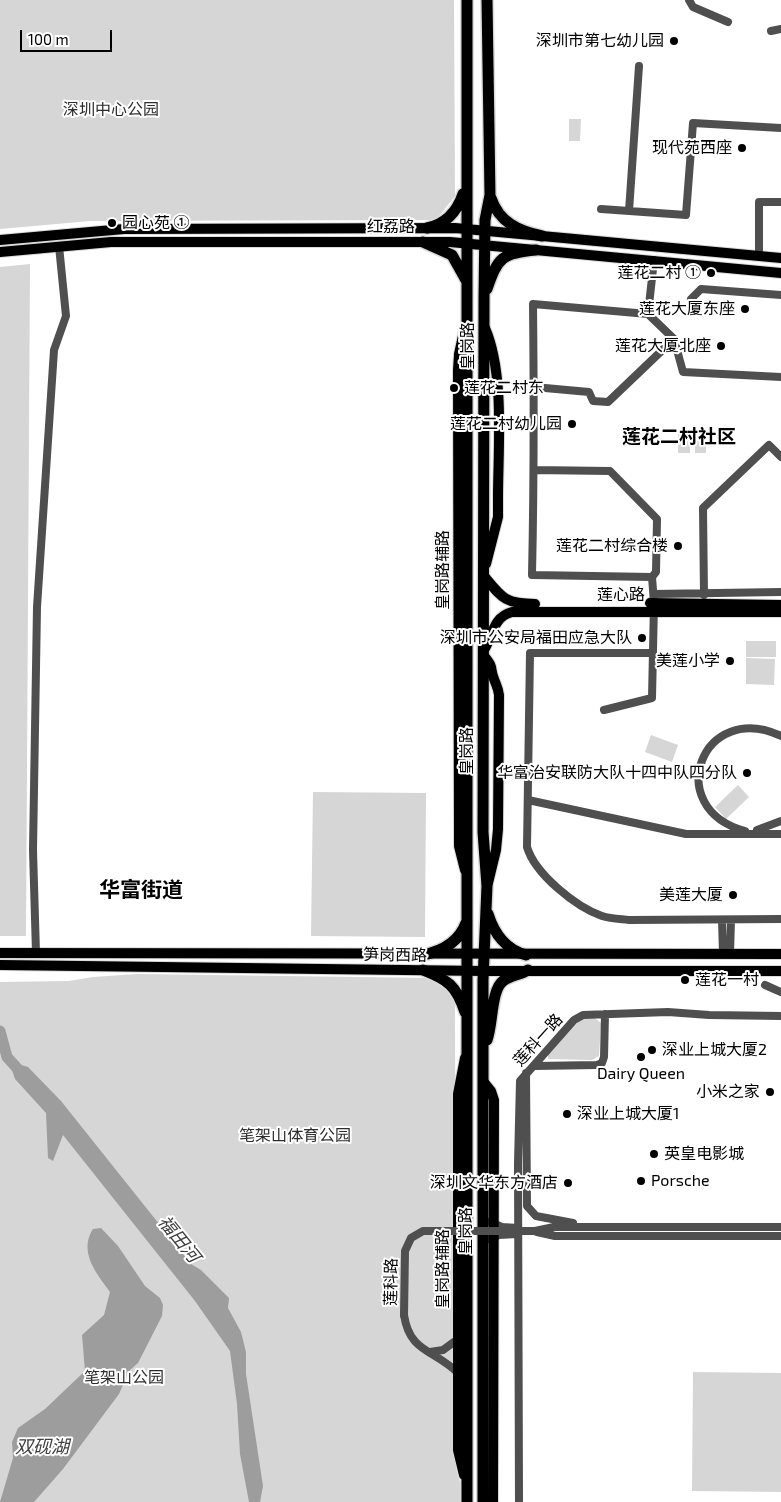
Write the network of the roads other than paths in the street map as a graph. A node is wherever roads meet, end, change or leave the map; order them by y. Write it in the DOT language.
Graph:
graph roads {
  1 [pos="467,0"];
  2 [pos="488,0"];
  3 [pos="688,0"];
  4 [pos="728,22"];
  5 [pos="781,29"];
  6 [pos="771,32"];
  7 [pos="639,66"];
  8 [pos="781,128"];
  9 [pos="468,185"];
  10 [pos="490,195"];
  11 [pos="781,202"];
  12 [pos="601,209"];
  13 [pos="628,211"];
  14 [pos="427,228"];
  15 [pos="468,229"];
  16 [pos="485,230"];
  17 [pos="542,236"];
  18 [pos="0,240"];
  19 [pos="423,242"];
  20 [pos="468,243"];
  21 [pos="485,244"];
  22 [pos="59,246"];
  23 [pos="536,250"];
  24 [pos="0,252"];
  25 [pos="760,256"];
  26 [pos="781,258"];
  27 [pos="654,260"];
  28 [pos="781,273"];
  29 [pos="468,284"];
  30 [pos="781,295"];
  31 [pos="484,298"];
  32 [pos="691,299"];
  33 [pos="648,314"];
  34 [pos="674,339"];
  35 [pos="677,350"];
  36 [pos="781,377"];
  37 [pos="534,387"];
  38 [pos="781,457"];
  39 [pos="534,470"];
  40 [pos="484,573"];
  41 [pos="652,577"];
  42 [pos="781,592"];
  43 [pos="704,595"];
  44 [pos="654,603"];
  45 [pos="781,605"];
  46 [pos="781,612"];
  47 [pos="484,653"];
  48 [pos="651,653"];
  49 [pos="604,710"];
  50 [pos="781,736"];
  51 [pos="528,800"];
  52 [pos="781,821"];
  53 [pos="781,834"];
  54 [pos="486,909"];
  55 [pos="468,919"];
  56 [pos="781,919"];
  57 [pos="726,920"];
  58 [pos="3,953"];
  59 [pos="36,953"];
  60 [pos="53,953"];
  61 [pos="726,954"];
  62 [pos="781,954"];
  63 [pos="424,955"];
  64 [pos="468,955"];
  65 [pos="486,955"];
  66 [pos="526,955"];
  67 [pos="3,966"];
  68 [pos="52,966"];
  69 [pos="423,970"];
  70 [pos="528,970"];
  71 [pos="468,971"];
  72 [pos="484,971"];
  73 [pos="781,971"];
  74 [pos="765,985"];
  75 [pos="781,992"];
  76 [pos="605,1014"];
  77 [pos="781,1016"];
  78 [pos="468,1022"];
  79 [pos="484,1048"];
  80 [pos="468,1050"];
  81 [pos="535,1066"];
  82 [pos="526,1073"];
  83 [pos="483,1081"];
  84 [pos="483,1206"];
  85 [pos="494,1224"];
  86 [pos="587,1226"];
  87 [pos="781,1227"];
  88 [pos="518,1228"];
  89 [pos="535,1231"];
  90 [pos="494,1236"];
  91 [pos="781,1236"];
  92 [pos="483,1254"];
  93 [pos="458,1339"];
  94 [pos="430,1352"];
  95 [pos="459,1374"];
  96 [pos="467,1488"];
  97 [pos="467,1502"];
  98 [pos="483,1502"];
  99 [pos="493,1502"];
  100 [pos="519,1502"];
  1 -- 9 [label="highway, 皇岗路"];
  2 -- 10 [label="highway, 皇岗路"];
  3 -- 4 [label="street"];
  5 -- 6 [label="street"];
  7 -- 13 [label="street"];
  8 -- 13 [label="street"];
  9 -- 14 [label="highway"];
  9 -- 15 [label="highway, 皇岗路"];
  10 -- 16 [label="highway, 皇岗路"];
  10 -- 17 [label="highway"];
  11 -- 25 [label="street"];
  12 -- 13 [label="street"];
  14 -- 15 [label="main road, 红荔路"];
  14 -- 18 [label="main road, 红荔路"];
  15 -- 16 [label="main road, 红荔路"];
  15 -- 20 [label="highway, 皇岗路"];
  16 -- 17 [label="main road, 红荔路"];
  16 -- 21 [label="highway, 皇岗路"];
  17 -- 25 [label="main road, 红荔路"];
  19 -- 20 [label="main road, 红荔路"];
  19 -- 22 [label="main road, 红荔路"];
  19 -- 29 [label="highway"];
  20 -- 21 [label="main road, 红荔路"];
  20 -- 29 [label="highway, 皇岗路"];
  21 -- 23 [label="main road, 红荔路"];
  21 -- 31 [label="highway, 皇岗路"];
  22 -- 24 [label="main road, 红荔路"];
  22 -- 59 [label="street"];
  23 -- 27 [label="main road, 红荔路"];
  23 -- 31 [label="highway"];
  25 -- 26 [label="main road, 红荔路"];
  27 -- 28 [label="main road, 红荔路"];
  27 -- 33 [label="street"];
  29 -- 55 [label="highway, 皇岗路"];
  30 -- 32 [label="street"];
  31 -- 40 [label="highway, 皇岗路"];
  33 -- 34 [label="street"];
  33 -- 37 [label="street"];
  34 -- 35 [label="street"];
  34 -- 36 [label="street"];
  34 -- 37 [label="street"];
  37 -- 39 [label="street"];
  38 -- 43 [label="street"];
  39 -- 41 [label="street"];
  39 -- 41 [label="street"];
  40 -- 44 [label="main road, 莲心路"];
  40 -- 47 [label="highway, 皇岗路"];
  41 -- 44 [label="street"];
  42 -- 43 [label="street"];
  43 -- 44 [label="street"];
  44 -- 45 [label="main road, 莲心路"];
  44 -- 46 [label="main road, 莲心路"];
  44 -- 47 [label="main road, 莲心路"];
  44 -- 48 [label="street"];
  47 -- 54 [label="highway, 皇岗路"];
  48 -- 49 [label="street"];
  48 -- 51 [label="street"];
  50 -- 52 [label="street"];
  51 -- 53 [label="street"];
  51 -- 57 [label="street"];
  54 -- 65 [label="highway, 皇岗路"];
  54 -- 66 [label="highway"];
  55 -- 63 [label="highway"];
  55 -- 64 [label="highway, 皇岗路"];
  56 -- 57 [label="street"];
  57 -- 61 [label="street"];
  58 -- 59 [label="main road, 笋岗西路"];
  59 -- 60 [label="main road, 笋岗西路"];
  60 -- 63 [label="main road, 笋岗西路"];
  60 -- 68 [label="main road"];
  61 -- 62 [label="main road, 笋岗西路"];
  61 -- 66 [label="main road, 笋岗西路"];
  63 -- 64 [label="main road, 笋岗西路"];
  64 -- 65 [label="main road, 笋岗西路"];
  64 -- 71 [label="highway, 皇岗路"];
  65 -- 66 [label="main road, 笋岗西路"];
  65 -- 72 [label="highway, 皇岗路"];
  67 -- 68 [label="main road, 笋岗西路"];
  68 -- 69 [label="main road, 笋岗西路"];
  69 -- 71 [label="main road, 笋岗西路"];
  69 -- 78 [label="highway"];
  70 -- 72 [label="main road, 笋岗西路"];
  70 -- 73 [label="main road, 笋岗西路"];
  70 -- 79 [label="highway"];
  71 -- 72 [label="main road, 笋岗西路"];
  71 -- 78 [label="highway, 皇岗路"];
  72 -- 79 [label="highway, 皇岗路"];
  74 -- 75 [label="street"];
  76 -- 77 [label="street, 莲科一路"];
  76 -- 81 [label="street, 莲科一路"];
  76 -- 81 [label="street"];
  78 -- 80 [label="highway, 皇岗路"];
  79 -- 83 [label="highway, 皇岗路"];
  80 -- 93 [label="main road, 皇岗路辅路"];
  80 -- 96 [label="highway, 皇岗路"];
  81 -- 82 [label="street, 莲科一路"];
  82 -- 86 [label="street"];
  82 -- 88 [label="street, 莲科一路"];
  83 -- 84 [label="highway, 皇岗路"];
  83 -- 85 [label="main road"];
  84 -- 85 [label="street"];
  84 -- 92 [label="highway, 皇岗路"];
  85 -- 88 [label="street, 莲科路"];
  85 -- 90 [label="main road"];
  86 -- 87 [label="street, 莲科路"];
  86 -- 89 [label="street, 莲科路"];
  88 -- 89 [label="street, 莲科路"];
  88 -- 90 [label="street, 莲科路"];
  88 -- 100 [label="street, 莲科一路"];
  89 -- 91 [label="street, 莲科路"];
  89 -- 94 [label="street, 莲科路, bridge"];
  90 -- 92 [label="street"];
  90 -- 99 [label="main road"];
  92 -- 98 [label="highway, 皇岗路"];
  93 -- 94 [label="street"];
  93 -- 95 [label="main road, 皇岗路辅路"];
  94 -- 95 [label="street, 莲科路"];
  95 -- 96 [label="main road, 皇岗路辅路"];
  96 -- 97 [label="highway, 皇岗路"];
}
